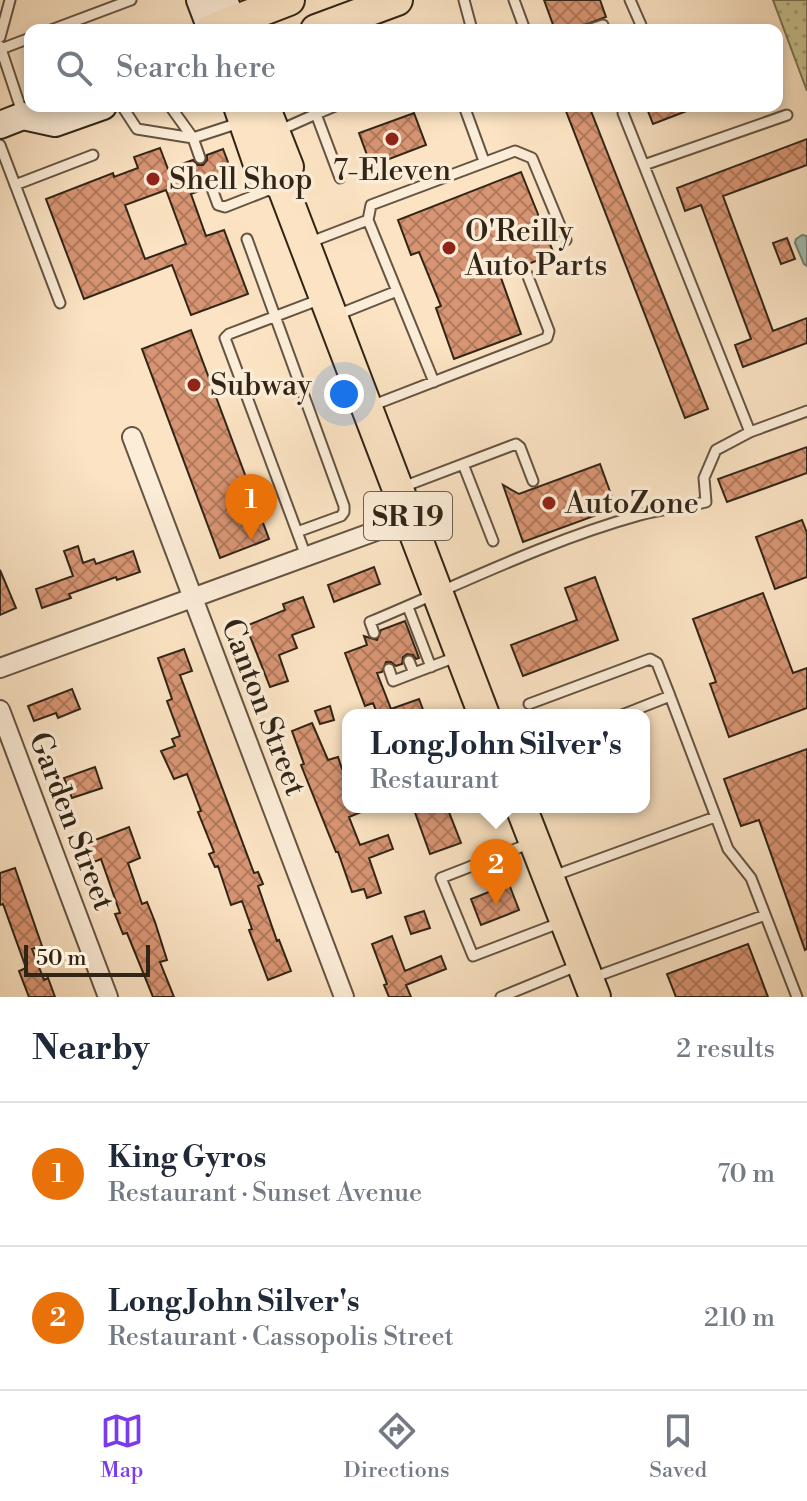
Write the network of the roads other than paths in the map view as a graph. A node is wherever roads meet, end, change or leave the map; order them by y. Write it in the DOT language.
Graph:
graph roads {
  1 [pos="10,0"];
  2 [pos="131,0"];
  3 [pos="200,0"];
  4 [pos="289,0"];
  5 [pos="397,0"];
  6 [pos="464,0"];
  7 [pos="514,0"];
  8 [pos="630,0"];
  9 [pos="220,23"];
  10 [pos="67,24"];
  11 [pos="332,24"];
  12 [pos="470,24"];
  13 [pos="523,24"];
  14 [pos="641,24"];
  15 [pos="0,37"];
  16 [pos="24,40"];
  17 [pos="0,48"];
  18 [pos="86,112"];
  19 [pos="126,112"];
  20 [pos="174,112"];
  21 [pos="294,112"];
  22 [pos="315,112"];
  23 [pos="466,112"];
  24 [pos="623,112"];
  25 [pos="787,115"];
  26 [pos="18,116"];
  27 [pos="255,116"];
  28 [pos="193,138"];
  29 [pos="0,145"];
  30 [pos="93,155"];
  31 [pos="200,158"];
  32 [pos="484,161"];
  33 [pos="644,165"];
  34 [pos="340,178"];
  35 [pos="15,185"];
  36 [pos="282,185"];
  37 [pos="211,186"];
  38 [pos="368,220"];
  39 [pos="247,239"];
  40 [pos="566,240"];
  41 [pos="304,245"];
  42 [pos="527,274"];
  43 [pos="397,291"];
  44 [pos="60,303"];
  45 [pos="328,307"];
  46 [pos="276,317"];
  47 [pos="434,382"];
  48 [pos="367,407"];
  49 [pos="807,411"];
  50 [pos="750,432"];
  51 [pos="132,437"];
  52 [pos="463,464"];
  53 [pos="533,481"];
  54 [pos="398,489"];
  55 [pos="409,519"];
  56 [pos="297,532"];
  57 [pos="493,541"];
  58 [pos="306,556"];
  59 [pos="438,594"];
  60 [pos="193,597"];
  61 [pos="408,607"];
  62 [pos="391,613"];
  63 [pos="396,625"];
  64 [pos="374,633"];
  65 [pos="461,654"];
  66 [pos="409,661"];
  67 [pos="431,667"];
  68 [pos="0,668"];
  69 [pos="389,669"];
  70 [pos="414,673"];
  71 [pos="670,696"];
  72 [pos="529,704"];
  73 [pos="482,709"];
  74 [pos="637,709"];
  75 [pos="0,710"];
  76 [pos="523,813"];
  77 [pos="715,817"];
  78 [pos="535,842"];
  79 [pos="549,878"];
  80 [pos="765,915"];
  81 [pos="565,921"];
  82 [pos="588,980"];
  83 [pos="108,997"];
  84 [pos="344,997"];
  85 [pos="501,997"];
  86 [pos="797,997"];
  1 -- 15 [label="lane"];
  2 -- 10 [label="lane"];
  3 -- 9 [label="main road"];
  4 -- 9 [label="main road"];
  5 -- 11 [label="main road"];
  6 -- 12 [label="lane"];
  7 -- 13 [label="lane"];
  8 -- 14 [label="lane"];
  16 -- 17 [label="lane"];
  17 -- 26 [label="lane"];
  18 -- 26 [label="main road"];
  19 -- 28 [label="lane"];
  20 -- 28 [label="lane"];
  21 -- 27 [label="lane"];
  22 -- 34 [label="lane"];
  23 -- 32 [label="lane"];
  24 -- 33 [label="lane"];
  25 -- 33 [label="lane"];
  27 -- 28 [label="lane"];
  27 -- 36 [label="main road, SR 19"];
  28 -- 31 [label="lane"];
  29 -- 35 [label="lane"];
  30 -- 35 [label="lane"];
  32 -- 38 [label="lane"];
  32 -- 40 [label="lane"];
  33 -- 50 [label="lane"];
  35 -- 44 [label="lane"];
  36 -- 37 [label="lane"];
  36 -- 41 [label="main road, SR 19"];
  38 -- 41 [label="lane"];
  38 -- 43 [label="lane"];
  39 -- 46 [label="lane"];
  41 -- 45 [label="main road, SR 19"];
  42 -- 47 [label="lane"];
  43 -- 45 [label="lane"];
  43 -- 47 [label="lane"];
  45 -- 46 [label="lane"];
  45 -- 48 [label="main road, SR 19"];
  46 -- 56 [label="lane"];
  46 -- 56 [label="lane"];
  47 -- 48 [label="lane"];
  48 -- 54 [label="main road, SR 19"];
  49 -- 50 [label="lane"];
  50 -- 59 [label="lane"];
  51 -- 60 [label="street, Canton Street"];
  52 -- 53 [label="lane"];
  52 -- 54 [label="lane"];
  52 -- 57 [label="lane"];
  54 -- 55 [label="main road, SR 19"];
  55 -- 58 [label="street"];
  55 -- 59 [label="main road, SR 19"];
  56 -- 58 [label="lane"];
  58 -- 60 [label="street"];
  59 -- 61 [label="lane"];
  59 -- 65 [label="main road, SR 19"];
  60 -- 68 [label="street"];
  60 -- 84 [label="street, Canton Street"];
  61 -- 62 [label="lane"];
  61 -- 67 [label="lane"];
  62 -- 63 [label="lane"];
  62 -- 64 [label="lane"];
  65 -- 67 [label="lane"];
  65 -- 73 [label="main road, SR 19"];
  66 -- 70 [label="lane"];
  67 -- 70 [label="lane"];
  69 -- 70 [label="lane"];
  71 -- 72 [label="lane"];
  71 -- 74 [label="lane"];
  71 -- 77 [label="lane"];
  75 -- 83 [label="street, Garden Street"];
  76 -- 78 [label="main road"];
  77 -- 79 [label="lane"];
  77 -- 80 [label="lane"];
  78 -- 79 [label="main road"];
  78 -- 81 [label="lane"];
  79 -- 81 [label="main road"];
  80 -- 82 [label="lane"];
  80 -- 86 [label="lane"];
  81 -- 82 [label="main road"];
  82 -- 85 [label="lane"];
}
